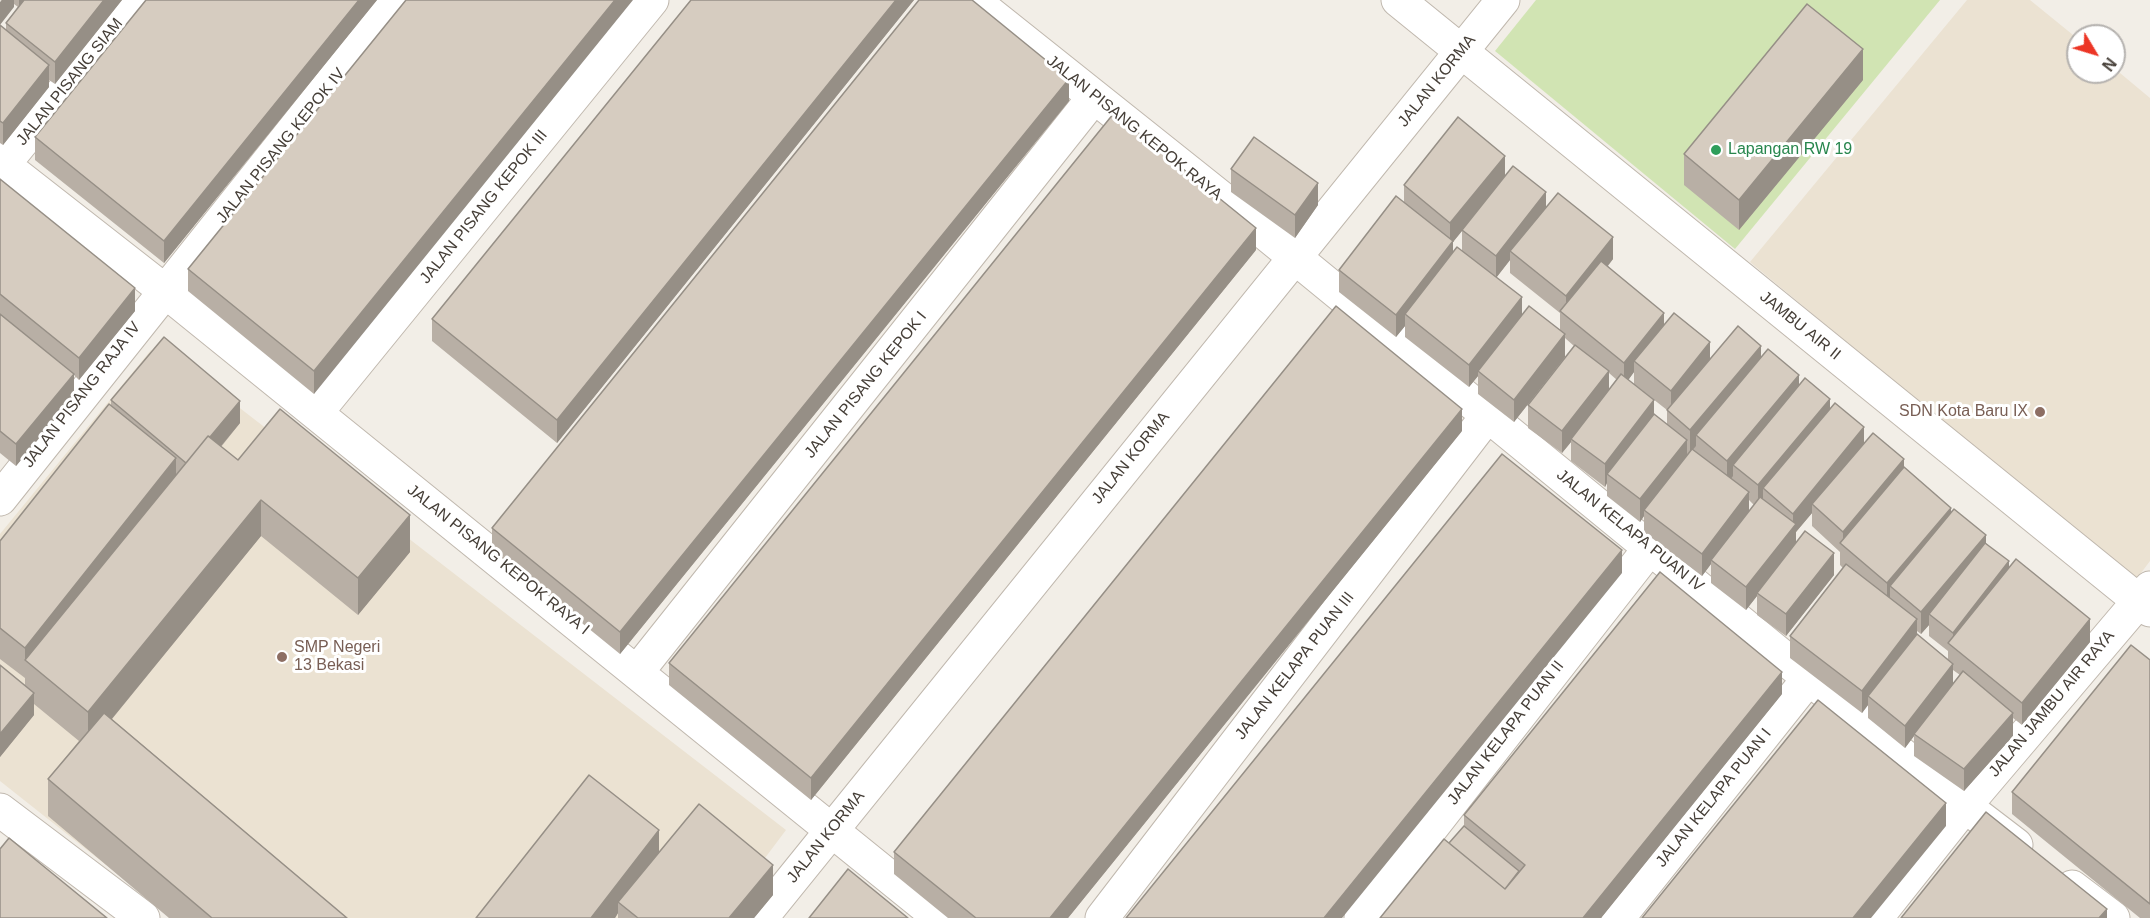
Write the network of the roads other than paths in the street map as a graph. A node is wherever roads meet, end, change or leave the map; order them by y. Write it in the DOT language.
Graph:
graph roads {
  1 [pos="138,0"];
  2 [pos="397,0"];
  3 [pos="652,0"];
  4 [pos="973,0"];
  5 [pos="1398,0"];
  6 [pos="1503,0"];
  7 [pos="1463,50"];
  8 [pos="1094,97"];
  9 [pos="2,164"];
  10 [pos="1294,256"];
  11 [pos="165,291"];
  12 [pos="316,414"];
  13 [pos="1488,415"];
  14 [pos="4,486"];
  15 [pos="503,519"];
  16 [pos="481,546"];
  17 [pos="1650,548"];
  18 [pos="2146,600"];
  19 [pos="637,672"];
  20 [pos="1809,678"];
  21 [pos="1965,806"];
  22 [pos="0,810"];
  23 [pos="832,829"];
  24 [pos="143,918"];
  25 [pos="761,918"];
  26 [pos="940,918"];
  27 [pos="1102,918"];
  28 [pos="1361,918"];
  29 [pos="1618,918"];
  30 [pos="1876,918"];
  31 [pos="2113,918"];
  1 -- 9 [label="street, JALAN PISANG SIAM"];
  2 -- 11 [label="street, JALAN PISANG KEPOK IV"];
  3 -- 12 [label="street, JALAN PISANG KEPOK III"];
  4 -- 8 [label="street, JALAN PISANG KEPOK RAYA"];
  5 -- 7 [label="street, JAMBU AIR II"];
  6 -- 7 [label="street, JALAN KORMA"];
  7 -- 10 [label="street, JALAN KORMA"];
  7 -- 18 [label="street, JAMBU AIR II"];
  8 -- 10 [label="street, JALAN PISANG KEPOK RAYA"];
  8 -- 19 [label="street, JALAN PISANG KEPOK I"];
  9 -- 11 [label="street, JALAN PISANG KEPOK RAYA I"];
  10 -- 13 [label="street, JALAN KELAPA PUAN IV"];
  10 -- 23 [label="street, JALAN KORMA"];
  11 -- 12 [label="street, JALAN PISANG KEPOK RAYA I"];
  11 -- 14 [label="street, JALAN PISANG RAJA IV"];
  12 -- 16 [label="street, JALAN PISANG KEPOK RAYA I"];
  13 -- 17 [label="street, JALAN KELAPA PUAN IV"];
  13 -- 27 [label="street, JALAN KELAPA PUAN III"];
  15 -- 16 [label="street"];
  16 -- 19 [label="street, JALAN PISANG KEPOK RAYA I"];
  17 -- 20 [label="street, JALAN KELAPA PUAN IV"];
  17 -- 28 [label="street, JALAN KELAPA PUAN II"];
  18 -- 21 [label="street, JALAN JAMBU AIR RAYA"];
  19 -- 23 [label="street, JALAN PISANG KEPOK RAYA I"];
  20 -- 21 [label="street, JALAN KELAPA PUAN IV"];
  20 -- 29 [label="street, JALAN KELAPA PUAN I"];
  21 -- 30 [label="street, JALAN JAMBU AIR RAYA"];
  21 -- 31 [label="street, JALAN KELAPA PUAN IV"];
  22 -- 24 [label="street"];
  23 -- 25 [label="street, JALAN KORMA"];
  23 -- 26 [label="street, JALAN PISANG KEPOK RAYA I"];
}
